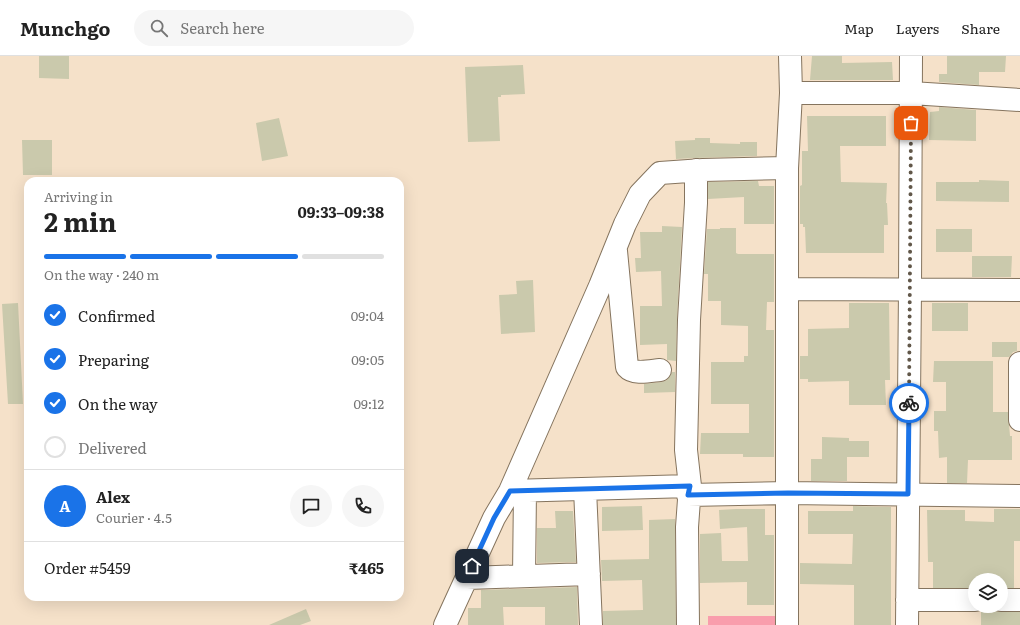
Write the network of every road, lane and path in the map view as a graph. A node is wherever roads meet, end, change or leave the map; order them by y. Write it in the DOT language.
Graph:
graph roads {
  1 [pos="790,56"];
  2 [pos="911,56"];
  3 [pos="791,93"];
  4 [pos="911,93"];
  5 [pos="1020,100"];
  6 [pos="787,168"];
  7 [pos="696,170"];
  8 [pos="615,248"];
  9 [pos="787,289"];
  10 [pos="910,289"];
  11 [pos="1020,290"];
  12 [pos="1020,363"];
  13 [pos="660,370"];
  14 [pos="1020,392"];
  15 [pos="1020,420"];
  16 [pos="585,489"];
  17 [pos="689,490"];
  18 [pos="517,491"];
  19 [pos="788,493"];
  20 [pos="908,494"];
  21 [pos="1020,496"];
  22 [pos="589,574"];
  23 [pos="524,576"];
  24 [pos="467,578"];
  25 [pos="907,600"];
  26 [pos="968,600"];
  27 [pos="1008,600"];
  28 [pos="1020,600"];
  29 [pos="445,625"];
  30 [pos="591,625"];
  31 [pos="688,625"];
  32 [pos="787,625"];
  33 [pos="907,625"];
  1 -- 3 [label="street"];
  2 -- 4 [label="street"];
  3 -- 4 [label="street"];
  3 -- 6 [label="street"];
  4 -- 5 [label="street"];
  4 -- 10 [label="street"];
  6 -- 7 [label="street"];
  6 -- 9 [label="street"];
  7 -- 8 [label="street"];
  7 -- 17 [label="street"];
  8 -- 13 [label="street"];
  8 -- 18 [label="street"];
  9 -- 10 [label="street"];
  9 -- 19 [label="street"];
  10 -- 11 [label="street"];
  10 -- 20 [label="street"];
  12 -- 14 [label="street"];
  14 -- 15 [label="street"];
  16 -- 17 [label="street"];
  16 -- 18 [label="street"];
  16 -- 22 [label="street"];
  17 -- 19 [label="street"];
  17 -- 31 [label="street"];
  18 -- 23 [label="street"];
  18 -- 24 [label="street"];
  19 -- 20 [label="street"];
  19 -- 32 [label="street"];
  20 -- 21 [label="street"];
  20 -- 25 [label="street"];
  22 -- 23 [label="street"];
  22 -- 30 [label="street"];
  23 -- 24 [label="street"];
  24 -- 29 [label="street"];
  25 -- 26 [label="street"];
  25 -- 33 [label="street"];
  27 -- 28 [label="street"];
}
